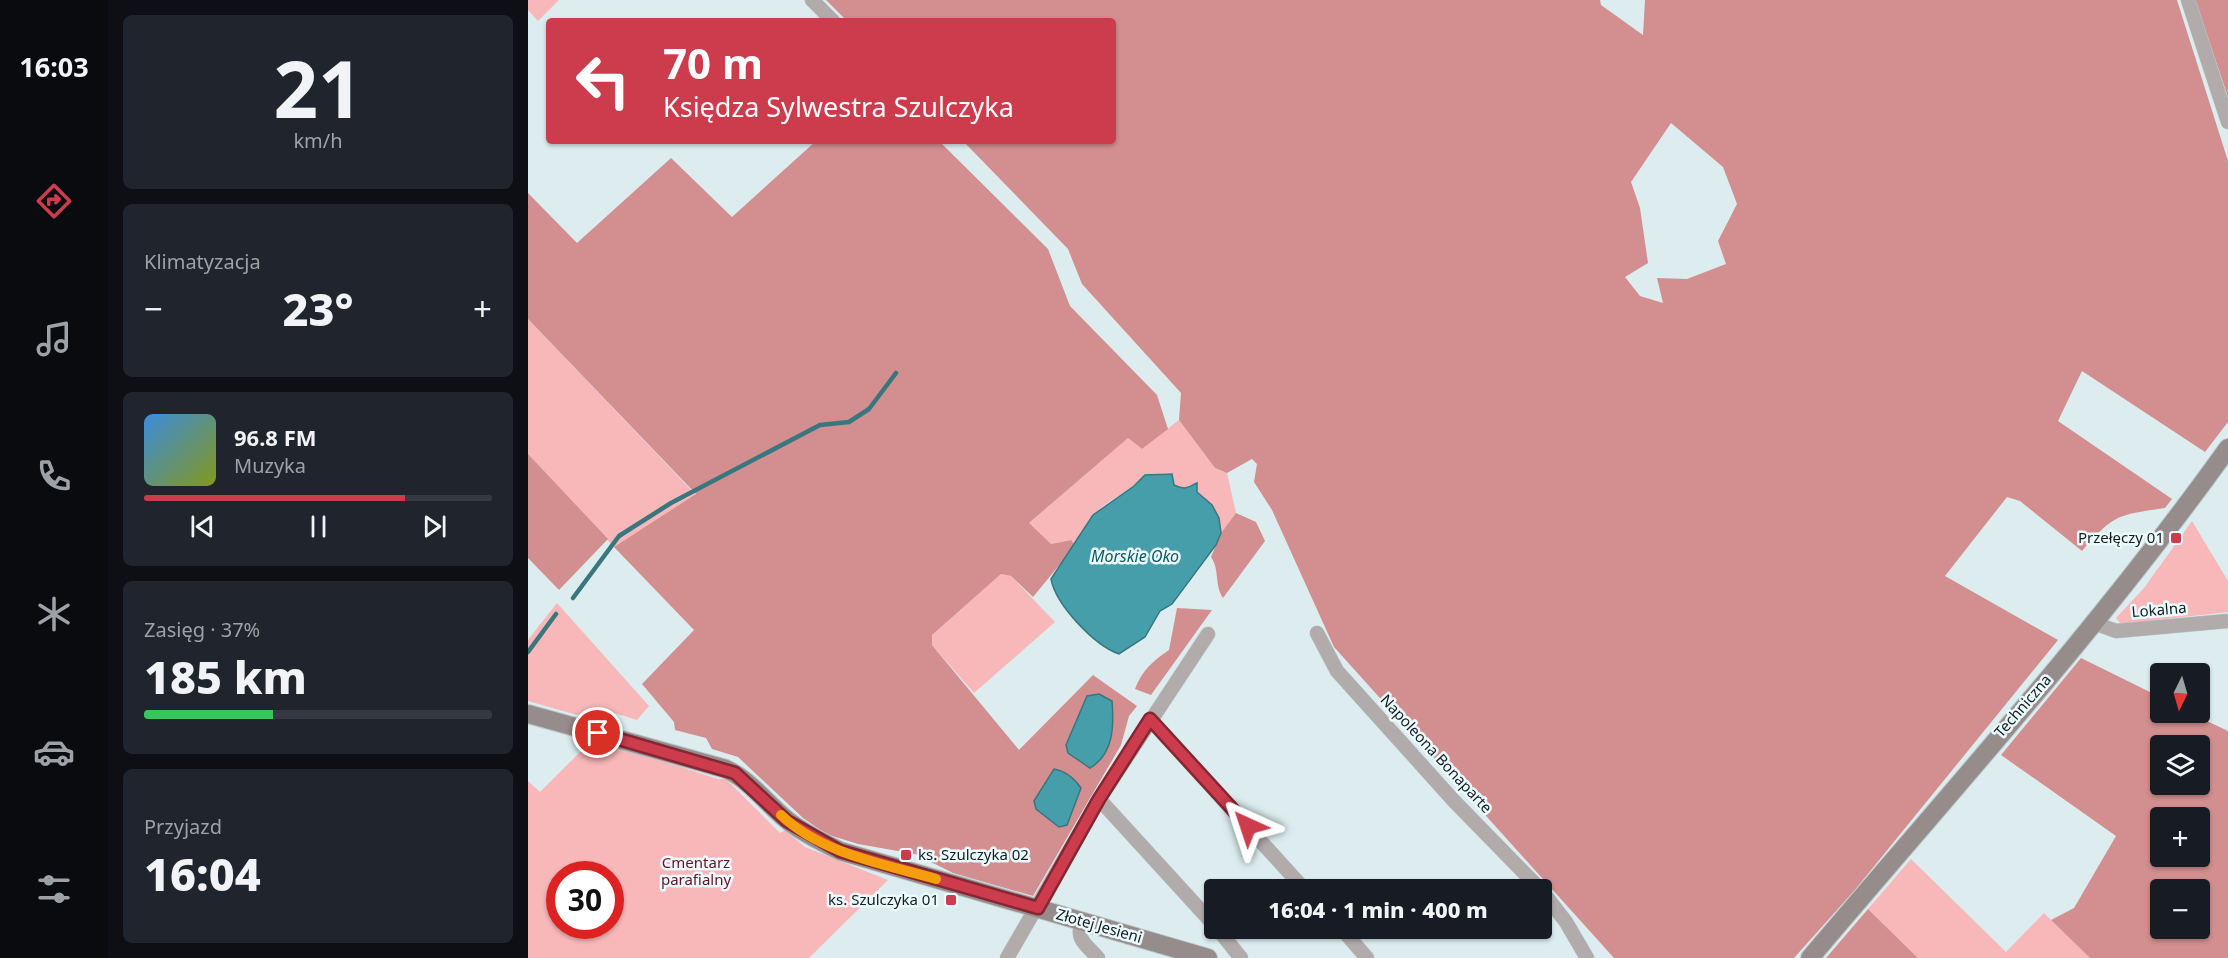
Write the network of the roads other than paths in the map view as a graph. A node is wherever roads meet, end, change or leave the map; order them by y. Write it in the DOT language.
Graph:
graph roads {
  1 [pos="812,0"];
  2 [pos="2188,0"];
  3 [pos="830,18"];
  4 [pos="2228,122"];
  5 [pos="2228,448"];
  6 [pos="2228,621"];
  7 [pos="2094,623"];
  8 [pos="1317,633"];
  9 [pos="1209,634"];
  10 [pos="528,714"];
  11 [pos="1150,719"];
  12 [pos="1099,799"];
  13 [pos="1295,879"];
  14 [pos="1531,879"];
  15 [pos="1552,903"];
  16 [pos="1038,908"];
  17 [pos="1204,914"];
  18 [pos="1082,921"];
  19 [pos="1226,939"];
  20 [pos="1351,939"];
  21 [pos="1007,958"];
  22 [pos="1098,958"];
  23 [pos="1208,958"];
  24 [pos="1241,958"];
  25 [pos="1367,958"];
  26 [pos="1587,958"];
  27 [pos="1810,958"];
  1 -- 3 [label="street"];
  2 -- 4 [label="street"];
  5 -- 7 [label="street, Techniczna"];
  6 -- 7 [label="street, Lokalna"];
  7 -- 27 [label="street, Techniczna"];
  8 -- 14 [label="street, Napoleona Bonaparte"];
  9 -- 11 [label="street"];
  10 -- 16 [label="street, Złotej Jesieni"];
  11 -- 12 [label="street"];
  11 -- 13 [label="street"];
  12 -- 16 [label="street"];
  12 -- 17 [label="street"];
  15 -- 26 [label="street, Napoleona Bonaparte"];
  16 -- 18 [label="street, Złotej Jesieni"];
  16 -- 21 [label="street"];
  18 -- 22 [label="street"];
  18 -- 23 [label="street, Złotej Jesieni"];
  19 -- 24 [label="street"];
  20 -- 25 [label="street"];
}
